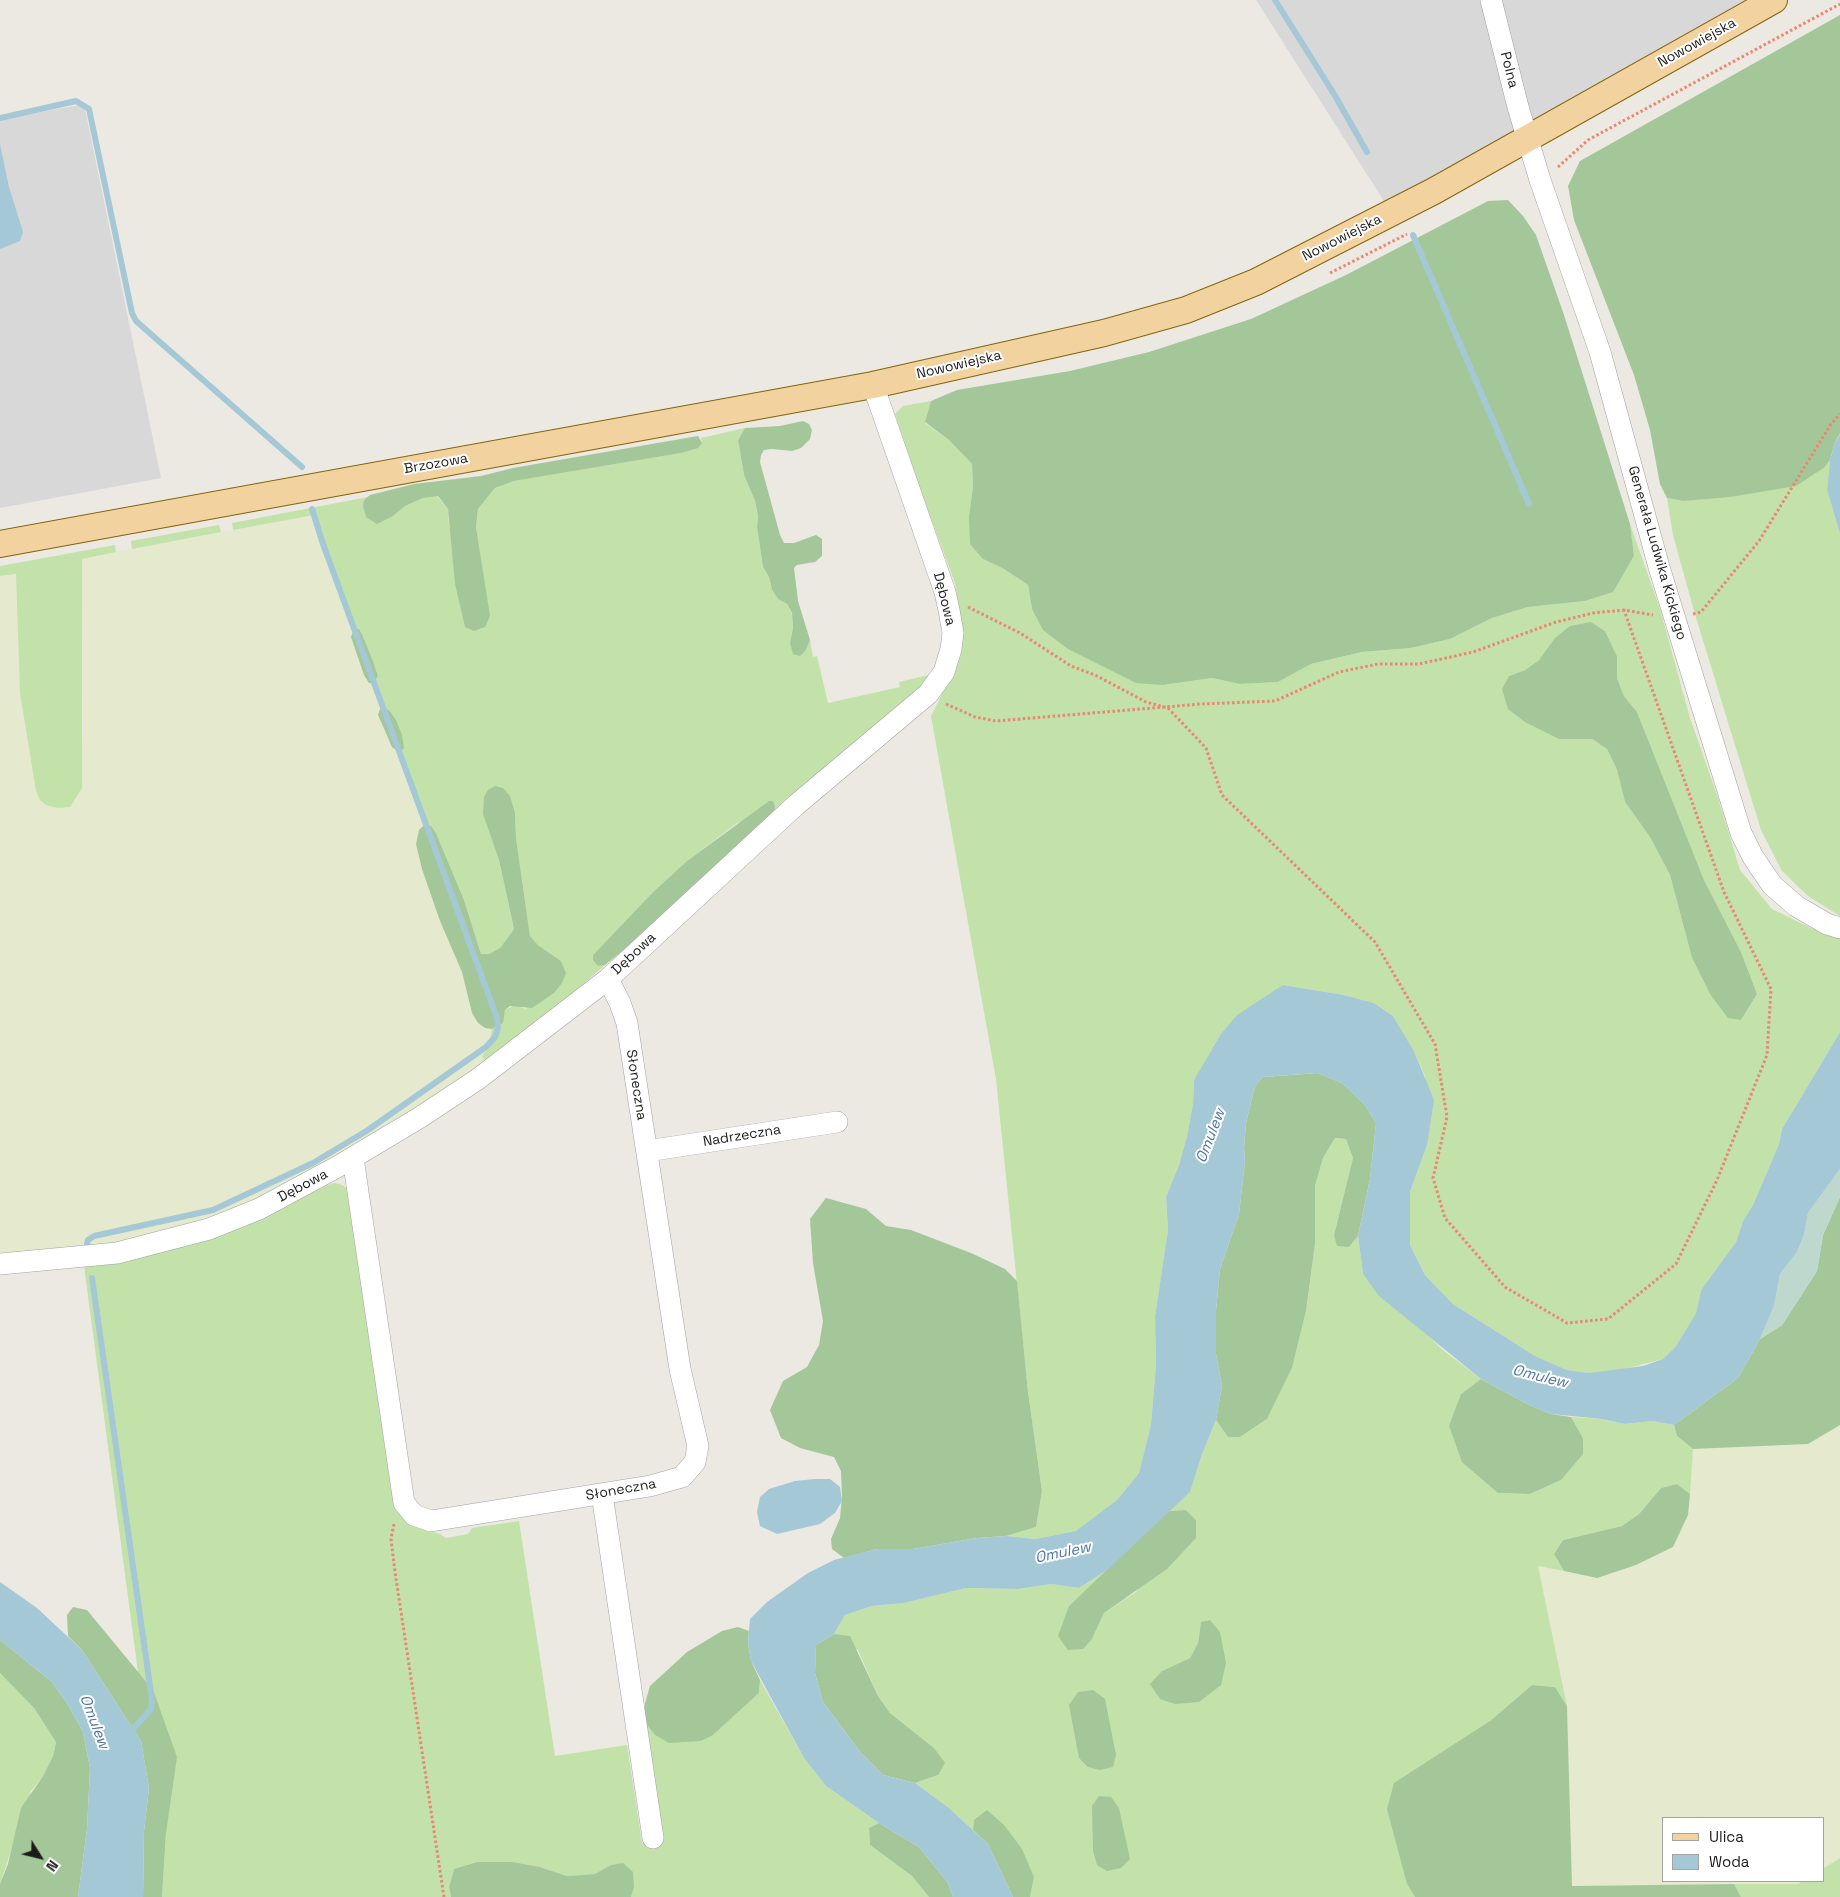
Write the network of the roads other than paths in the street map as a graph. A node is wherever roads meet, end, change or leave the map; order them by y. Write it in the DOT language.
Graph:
graph roads {
  1 [pos="1491,0"];
  2 [pos="1774,0"];
  3 [pos="1528,138"];
  4 [pos="873,385"];
  5 [pos="0,544"];
  6 [pos="1840,928"];
  7 [pos="608,979"];
  8 [pos="837,1122"];
  9 [pos="647,1151"];
  10 [pos="353,1158"];
  11 [pos="0,1264"];
  12 [pos="602,1494"];
  13 [pos="653,1838"];
  1 -- 3 [label="street, Polna"];
  2 -- 3 [label="main road, Nowowiejska"];
  3 -- 4 [label="main road, Nowowiejska"];
  3 -- 6 [label="street, Generała Ludwika Kickiego"];
  4 -- 5 [label="main road, Brzozowa"];
  4 -- 7 [label="street, Dębowa"];
  7 -- 9 [label="street, Słoneczna"];
  7 -- 10 [label="street, Dębowa"];
  8 -- 9 [label="street, Nadrzeczna"];
  9 -- 12 [label="street, Słoneczna"];
  10 -- 11 [label="street, Dębowa"];
  10 -- 12 [label="street, Słoneczna"];
  12 -- 13 [label="street"];
}
